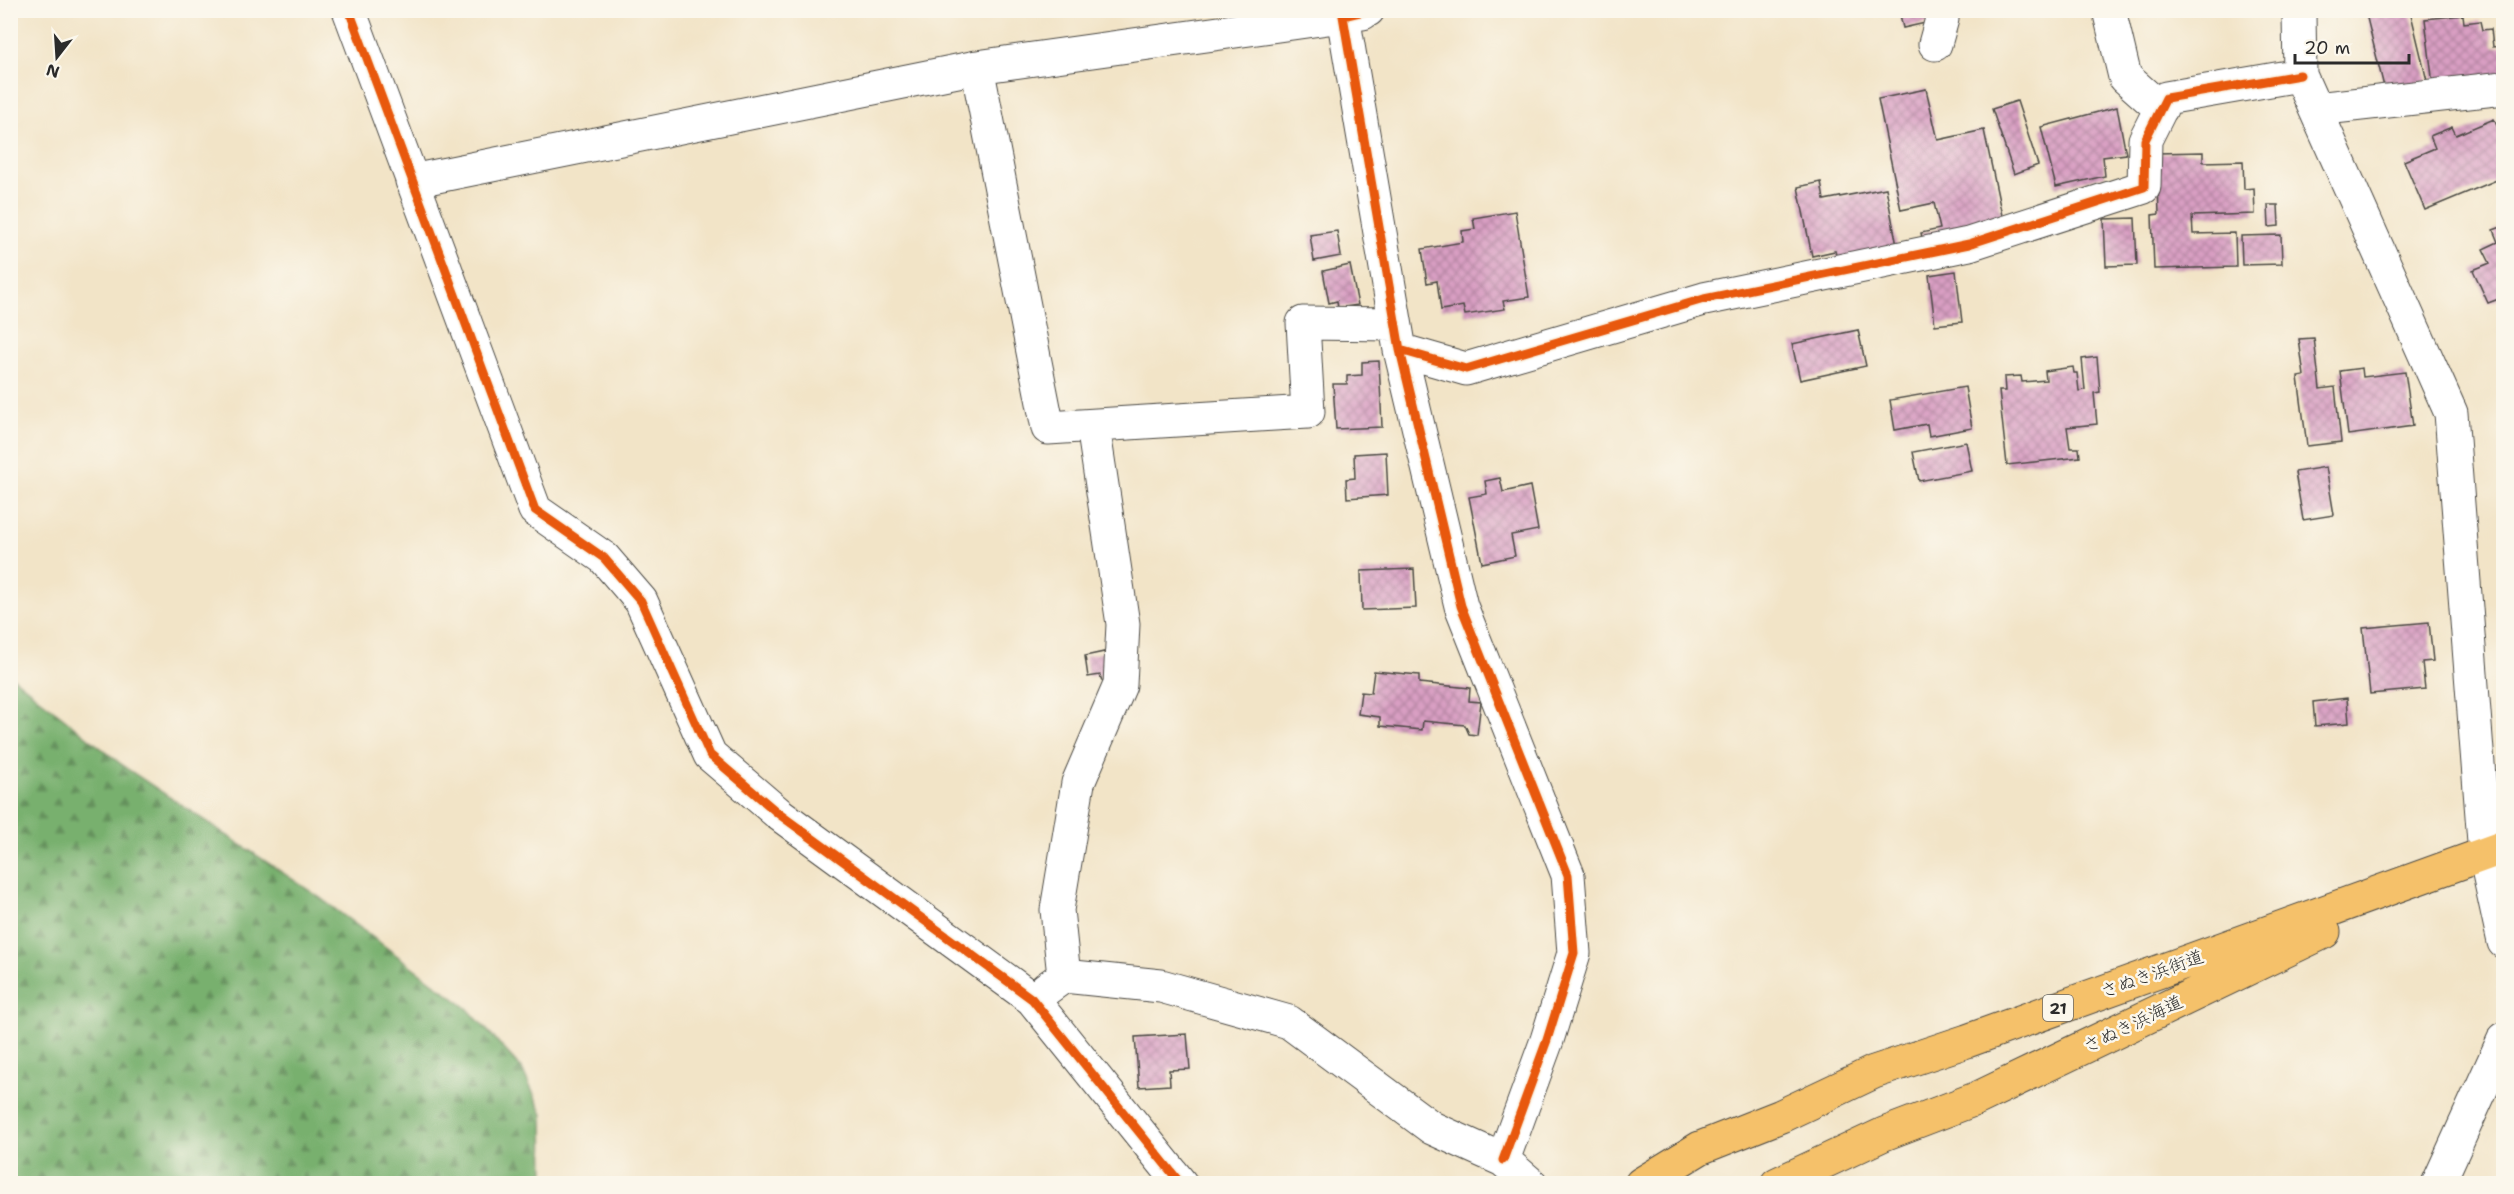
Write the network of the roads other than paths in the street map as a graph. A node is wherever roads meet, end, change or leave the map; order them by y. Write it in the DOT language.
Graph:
graph roads {
  1 [pos="349,10"];
  2 [pos="1940,10"];
  3 [pos="2109,10"];
  4 [pos="2301,10"];
  5 [pos="1366,12"];
  6 [pos="1935,44"];
  7 [pos="977,67"];
  8 [pos="2300,75"];
  9 [pos="2504,88"];
  10 [pos="2161,109"];
  11 [pos="2316,109"];
  12 [pos="412,181"];
  13 [pos="1397,337"];
  14 [pos="1092,426"];
  15 [pos="2494,851"];
  16 [pos="2504,942"];
  17 [pos="1064,976"];
  18 [pos="1032,999"];
  19 [pos="2504,1039"];
  20 [pos="1503,1160"];
  21 [pos="1181,1184"];
  22 [pos="1531,1184"];
  23 [pos="1641,1184"];
  24 [pos="1777,1184"];
  25 [pos="2438,1184"];
  1 -- 12 [label="street"];
  2 -- 6 [label="street"];
  3 -- 10 [label="street"];
  4 -- 8 [label="street"];
  5 -- 7 [label="street"];
  5 -- 13 [label="street"];
  7 -- 12 [label="street"];
  7 -- 14 [label="street"];
  8 -- 10 [label="street"];
  8 -- 11 [label="street"];
  9 -- 11 [label="street"];
  10 -- 13 [label="street"];
  11 -- 15 [label="street"];
  12 -- 18 [label="street"];
  13 -- 14 [label="street"];
  13 -- 20 [label="street"];
  14 -- 17 [label="street"];
  15 -- 16 [label="street"];
  15 -- 23 [label="main road, さぬき浜街道 / 21"];
  15 -- 24 [label="main road, さぬき浜海道"];
  17 -- 18 [label="street"];
  17 -- 20 [label="street"];
  18 -- 21 [label="street"];
  19 -- 25 [label="street"];
  20 -- 22 [label="street"];
}
